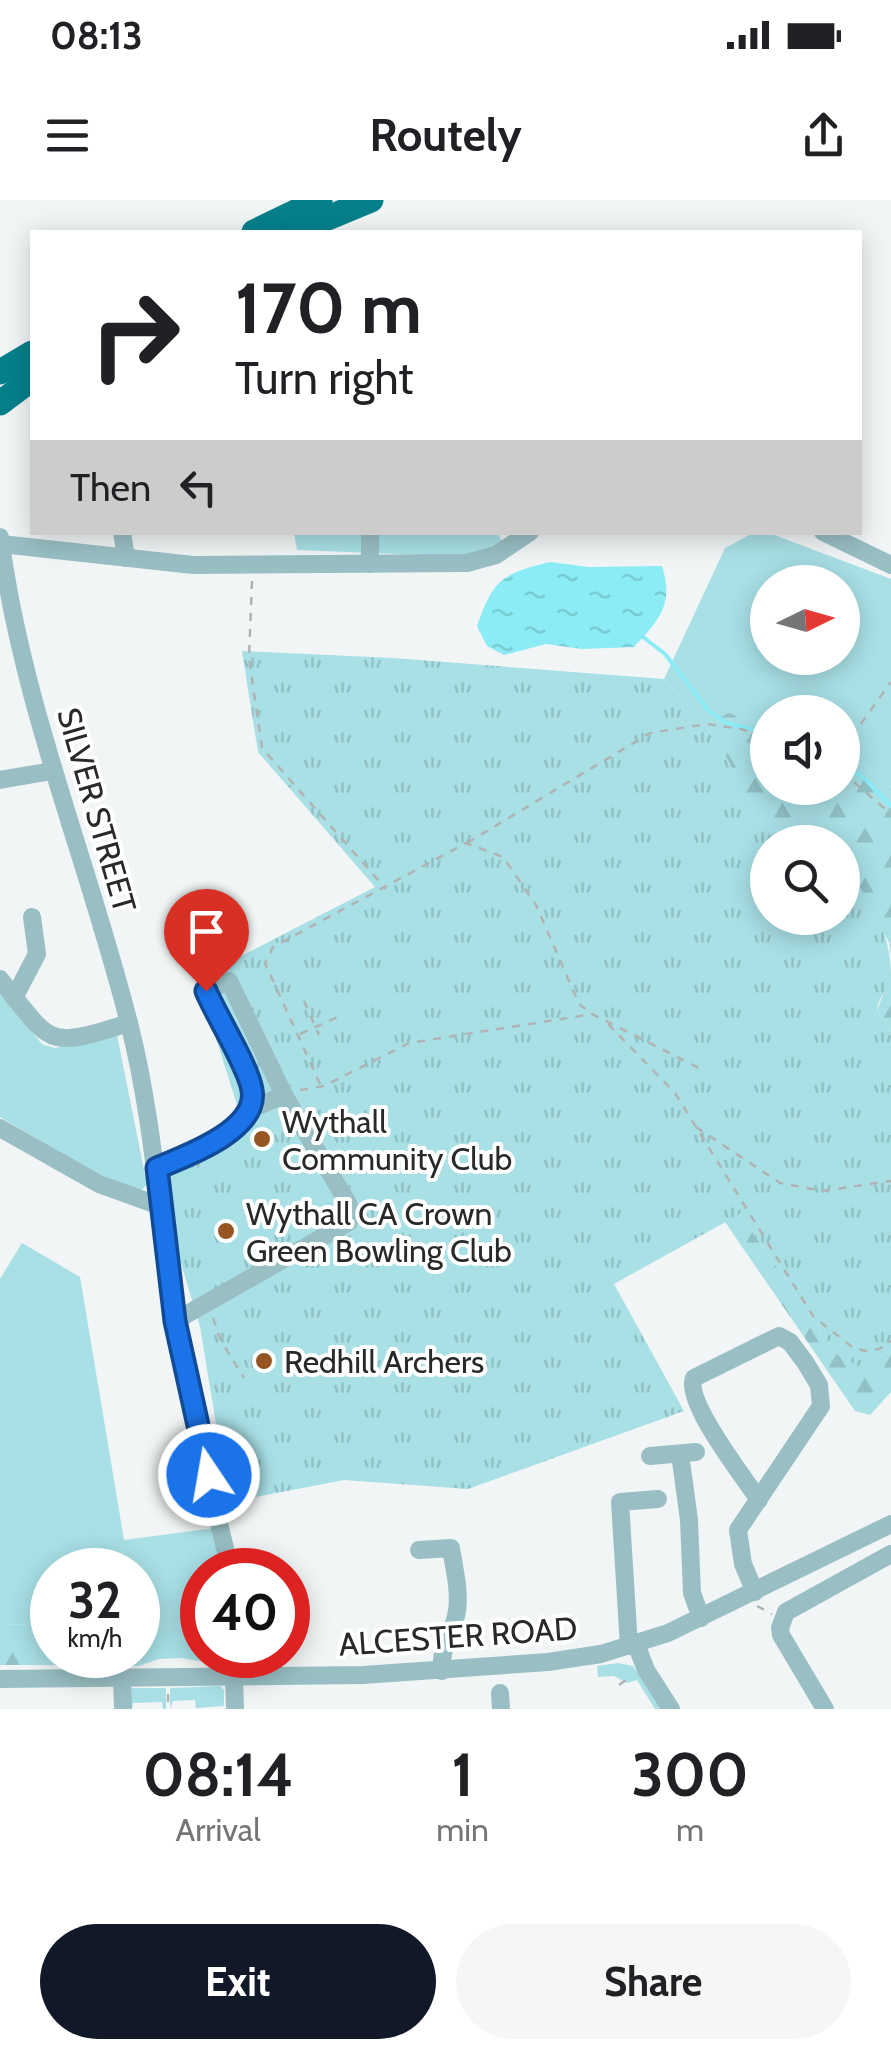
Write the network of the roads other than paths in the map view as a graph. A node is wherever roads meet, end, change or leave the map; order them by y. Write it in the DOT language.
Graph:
graph roads {
  1 [pos="320,200"];
  2 [pos="372,200"];
  3 [pos="258,230"];
  4 [pos="299,230"];
  5 [pos="30,355"];
  6 [pos="0,372"];
  7 [pos="30,380"];
  8 [pos="1,402"];
  9 [pos="122,535"];
  10 [pos="370,535"];
  11 [pos="526,535"];
  12 [pos="829,535"];
  13 [pos="0,541"];
  14 [pos="126,558"];
  15 [pos="370,564"];
  16 [pos="891,564"];
  17 [pos="52,771"];
  18 [pos="0,780"];
  19 [pos="32,917"];
  20 [pos="0,979"];
  21 [pos="14,998"];
  22 [pos="129,1024"];
  23 [pos="284,1095"];
  24 [pos="250,1109"];
  25 [pos="0,1128"];
  26 [pos="157,1168"];
  27 [pos="160,1206"];
  28 [pos="347,1224"];
  29 [pos="357,1240"];
  30 [pos="175,1321"];
  31 [pos="650,1456"];
  32 [pos="658,1499"];
  33 [pos="759,1500"];
  34 [pos="891,1524"];
  35 [pos="225,1548"];
  36 [pos="420,1550"];
  37 [pos="889,1560"];
  38 [pos="749,1595"];
  39 [pos="701,1618"];
  40 [pos="632,1645"];
  41 [pos="442,1671"];
  42 [pos="310,1675"];
  43 [pos="122,1678"];
  44 [pos="240,1678"];
  45 [pos="0,1679"];
  46 [pos="123,1709"];
  47 [pos="235,1709"];
  48 [pos="671,1709"];
  49 [pos="824,1709"];
  1 -- 3 [label="highway"];
  2 -- 4 [label="highway"];
  5 -- 6 [label="highway"];
  7 -- 8 [label="highway"];
  9 -- 14 [label="street"];
  10 -- 15 [label="street"];
  11 -- 15 [label="street"];
  12 -- 16 [label="street"];
  13 -- 14 [label="street"];
  13 -- 17 [label="street, SILVER STREET"];
  14 -- 15 [label="street"];
  17 -- 18 [label="street"];
  17 -- 22 [label="street, SILVER STREET"];
  19 -- 21 [label="street"];
  20 -- 21 [label="street"];
  21 -- 22 [label="street"];
  22 -- 26 [label="street, SILVER STREET"];
  23 -- 24 [label="street"];
  23 -- 24 [label="street"];
  23 -- 28 [label="street"];
  24 -- 26 [label="street"];
  25 -- 27 [label="street"];
  26 -- 27 [label="street, SILVER STREET"];
  27 -- 30 [label="street, SILVER STREET"];
  28 -- 29 [label="street"];
  28 -- 30 [label="street"];
  30 -- 35 [label="street, SILVER STREET"];
  31 -- 39 [label="street"];
  32 -- 40 [label="street"];
  33 -- 33 [label="street"];
  33 -- 38 [label="street"];
  34 -- 38 [label="street, ALCESTER ROAD"];
  36 -- 41 [label="street"];
  37 -- 49 [label="street"];
  38 -- 39 [label="street, ALCESTER ROAD"];
  39 -- 40 [label="street, ALCESTER ROAD"];
  40 -- 41 [label="street, ALCESTER ROAD"];
  40 -- 48 [label="street"];
  41 -- 42 [label="street, ALCESTER ROAD"];
  43 -- 45 [label="street, ALCESTER ROAD"];
  43 -- 46 [label="street"];
  44 -- 47 [label="street"];
}
